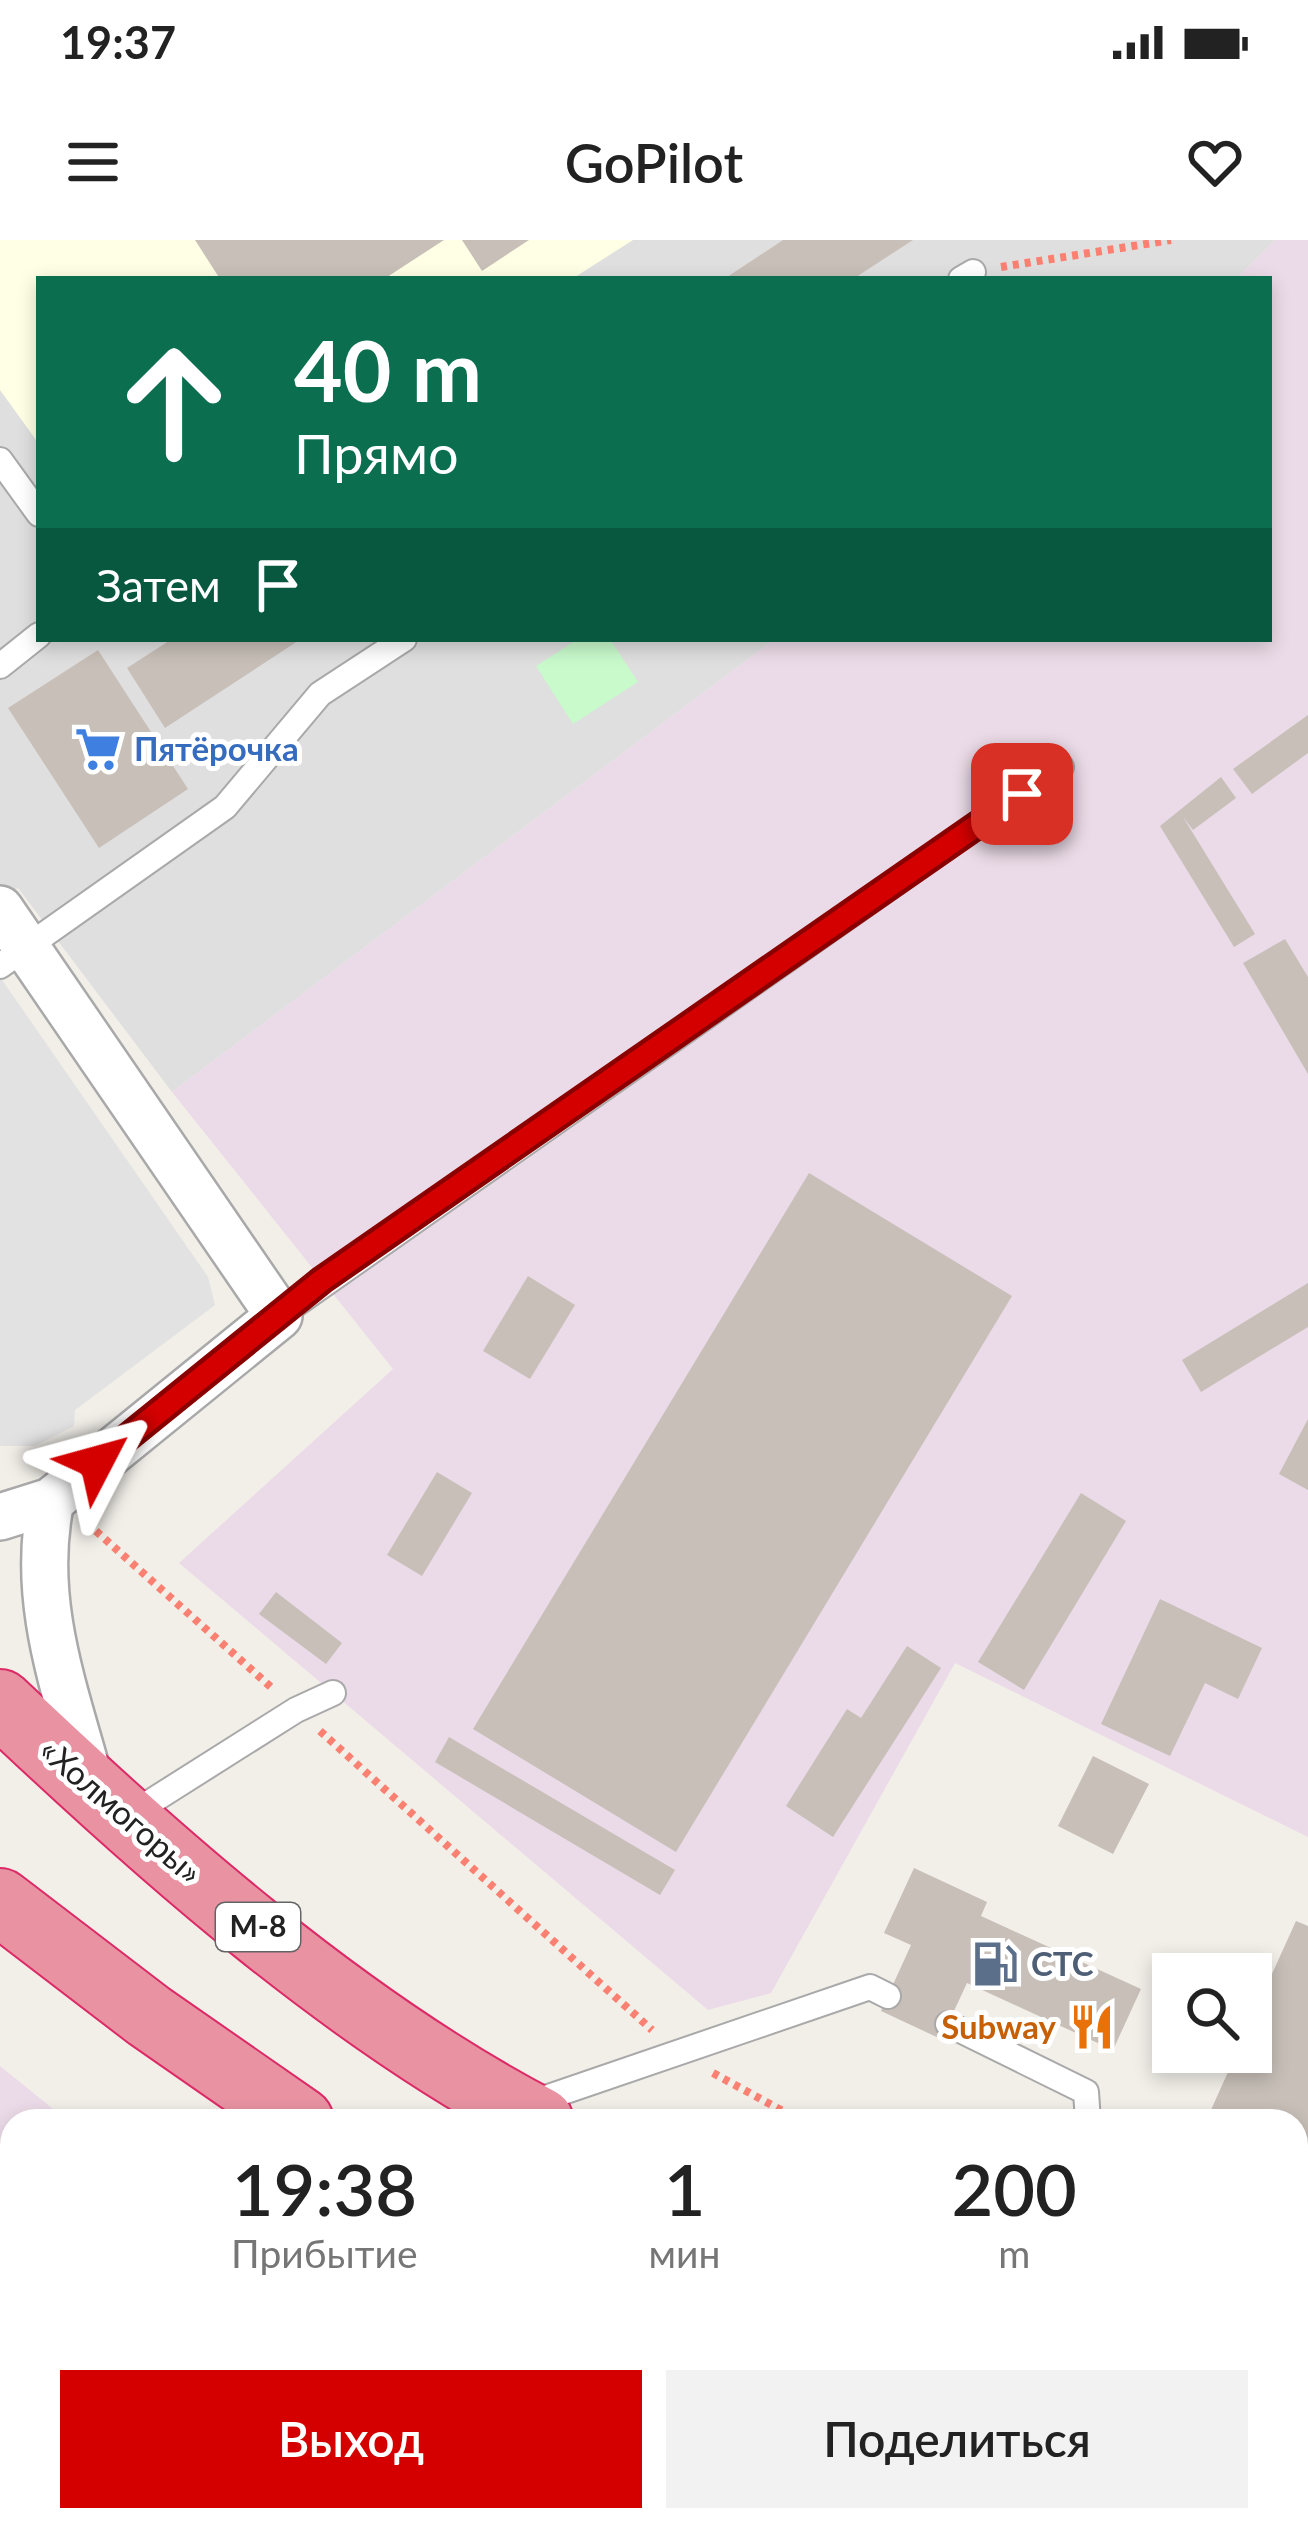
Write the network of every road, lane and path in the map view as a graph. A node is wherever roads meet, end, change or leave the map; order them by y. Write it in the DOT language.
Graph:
graph roads {
  1 [pos="1171,240"];
  2 [pos="967,275"];
  3 [pos="0,460"];
  4 [pos="36,510"];
  5 [pos="36,637"];
  6 [pos="399,642"];
  7 [pos="0,666"];
  8 [pos="1061,767"];
  9 [pos="0,909"];
  10 [pos="13,956"];
  11 [pos="279,1316"];
  12 [pos="66,1509"];
  13 [pos="0,1517"];
  14 [pos="333,1693"];
  15 [pos="0,1702"];
  16 [pos="296,1710"];
  17 [pos="108,1805"];
  18 [pos="0,1902"];
  19 [pos="888,1996"];
  20 [pos="948,2024"];
  21 [pos="678,2054"];
  22 [pos="283,2109"];
  23 [pos="518,2109"];
  24 [pos="543,2109"];
  25 [pos="779,2109"];
  26 [pos="1087,2109"];
  1 -- 2 [label="path"];
  3 -- 4 [label="lane"];
  5 -- 7 [label="lane"];
  6 -- 10 [label="lane"];
  8 -- 11 [label="lane"];
  9 -- 10 [label="street"];
  10 -- 11 [label="street"];
  11 -- 12 [label="street"];
  12 -- 13 [label="street"];
  12 -- 16 [label="path"];
  12 -- 17 [label="street"];
  14 -- 16 [label="lane"];
  15 -- 17 [label="highway, «Холмогоры» / М-8"];
  16 -- 17 [label="lane"];
  16 -- 21 [label="path"];
  17 -- 23 [label="highway, «Холмогоры» / М-8"];
  18 -- 22 [label="highway"];
  19 -- 21 [label="lane"];
  20 -- 26 [label="lane"];
  21 -- 24 [label="lane"];
  21 -- 25 [label="path"];
}
